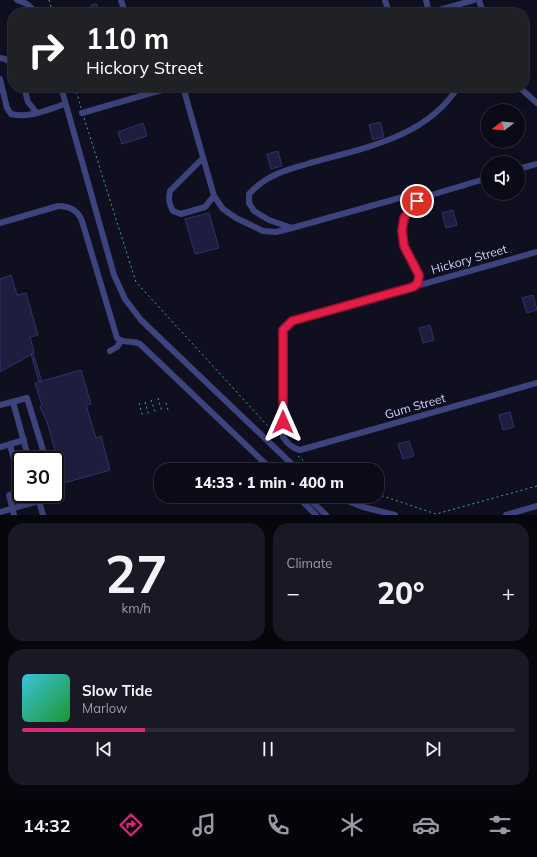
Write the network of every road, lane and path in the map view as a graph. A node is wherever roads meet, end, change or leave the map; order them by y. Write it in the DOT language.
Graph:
graph roads {
  1 [pos="17,0"];
  2 [pos="470,1"];
  3 [pos="31,8"];
  4 [pos="446,8"];
  5 [pos="0,79"];
  6 [pos="25,92"];
  7 [pos="61,92"];
  8 [pos="76,92"];
  9 [pos="156,92"];
  10 [pos="184,92"];
  11 [pos="455,92"];
  12 [pos="525,92"];
  13 [pos="149,94"];
  14 [pos="537,103"];
  15 [pos="65,104"];
  16 [pos="36,112"];
  17 [pos="82,113"];
  18 [pos="203,158"];
  19 [pos="537,164"];
  20 [pos="525,167"];
  21 [pos="481,180"];
  22 [pos="214,196"];
  23 [pos="417,201"];
  24 [pos="0,223"];
  25 [pos="292,228"];
  26 [pos="537,252"];
  27 [pos="413,287"];
  28 [pos="121,341"];
  29 [pos="110,351"];
  30 [pos="537,383"];
  31 [pos="158,398"];
  32 [pos="151,400"];
  33 [pos="13,402"];
  34 [pos="145,402"];
  35 [pos="139,403"];
  36 [pos="166,403"];
  37 [pos="0,405"];
  38 [pos="168,410"];
  39 [pos="162,412"];
  40 [pos="156,414"];
  41 [pos="149,416"];
  42 [pos="143,417"];
  43 [pos="279,438"];
  44 [pos="24,440"];
  45 [pos="10,444"];
  46 [pos="0,447"];
  47 [pos="12,451"];
  48 [pos="27,451"];
  49 [pos="43,451"];
  50 [pos="298,452"];
  51 [pos="265,463"];
  52 [pos="291,463"];
  53 [pos="308,463"];
  54 [pos="537,486"];
  55 [pos="12,494"];
  56 [pos="384,496"];
  57 [pos="34,503"];
  58 [pos="40,503"];
  59 [pos="304,503"];
  60 [pos="313,503"];
  61 [pos="351,503"];
  62 [pos="537,506"];
  63 [pos="0,512"];
  64 [pos="13,512"];
  65 [pos="43,515"];
  66 [pos="316,515"];
  67 [pos="326,515"];
  68 [pos="396,515"];
  69 [pos="506,515"];
  1 -- 3 [label="street"];
  2 -- 4 [label="street"];
  5 -- 16 [label="street"];
  6 -- 16 [label="street"];
  7 -- 15 [label="street"];
  8 -- 17 [label="path"];
  9 -- 13 [label="street"];
  10 -- 18 [label="street"];
  11 -- 25 [label="street"];
  12 -- 14 [label="street"];
  13 -- 17 [label="street"];
  15 -- 16 [label="street"];
  15 -- 52 [label="street"];
  17 -- 43 [label="path"];
  18 -- 22 [label="street"];
  18 -- 22 [label="street"];
  19 -- 20 [label="street"];
  21 -- 23 [label="street"];
  22 -- 25 [label="street"];
  23 -- 25 [label="street"];
  23 -- 27 [label="street"];
  24 -- 28 [label="street"];
  26 -- 27 [label="street, Hickory Street"];
  27 -- 50 [label="street, Hickory Street"];
  28 -- 29 [label="street"];
  28 -- 51 [label="street"];
  30 -- 50 [label="street, Gum Street"];
  31 -- 39 [label="path"];
  32 -- 40 [label="path"];
  33 -- 37 [label="street"];
  33 -- 44 [label="street"];
  33 -- 49 [label="street"];
  34 -- 41 [label="path"];
  35 -- 42 [label="path"];
  36 -- 38 [label="path"];
  44 -- 45 [label="street"];
  44 -- 48 [label="street"];
  45 -- 46 [label="street"];
  45 -- 47 [label="street"];
  50 -- 53 [label="path"];
  54 -- 56 [label="path"];
  55 -- 64 [label="street"];
  57 -- 64 [label="street"];
  58 -- 65 [label="street"];
  59 -- 66 [label="street"];
  60 -- 67 [label="street"];
  61 -- 68 [label="street"];
  62 -- 69 [label="street"];
  63 -- 64 [label="street"];
}
